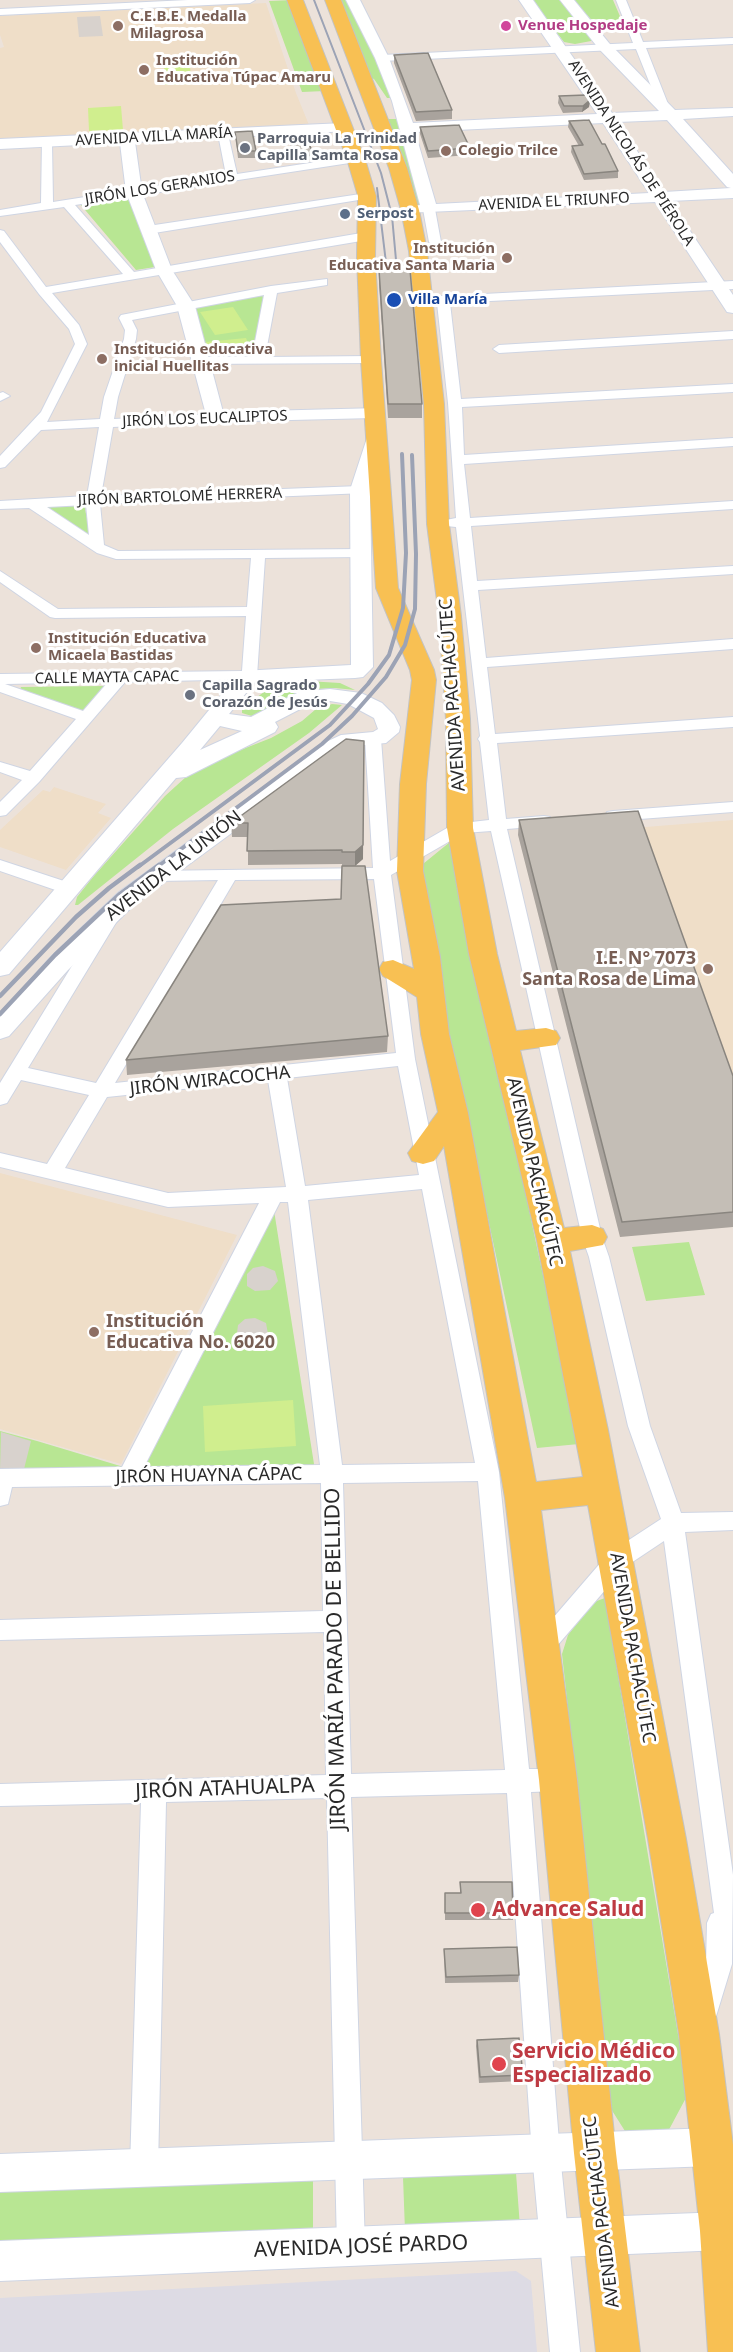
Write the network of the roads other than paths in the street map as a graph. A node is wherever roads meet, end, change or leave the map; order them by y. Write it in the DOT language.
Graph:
graph roads {
  1 [pos="250,0"];
  2 [pos="295,0"];
  3 [pos="333,0"];
  4 [pos="353,0"];
  5 [pos="526,0"];
  6 [pos="567,0"];
  7 [pos="621,0"];
  8 [pos="127,3"];
  9 [pos="0,12"];
  10 [pos="343,25"];
  11 [pos="370,34"];
  12 [pos="733,41"];
  13 [pos="639,45"];
  14 [pos="604,46"];
  15 [pos="561,48"];
  16 [pos="382,58"];
  17 [pos="668,112"];
  18 [pos="733,112"];
  19 [pos="607,118"];
  20 [pos="344,128"];
  21 [pos="408,128"];
  22 [pos="223,134"];
  23 [pos="127,138"];
  24 [pos="46,142"];
  25 [pos="0,144"];
  26 [pos="415,155"];
  27 [pos="356,159"];
  28 [pos="399,172"];
  29 [pos="232,177"];
  30 [pos="733,184"];
  31 [pos="134,192"];
  32 [pos="733,193"];
  33 [pos="367,196"];
  34 [pos="660,196"];
  35 [pos="67,203"];
  36 [pos="47,206"];
  37 [pos="429,209"];
  38 [pos="410,210"];
  39 [pos="0,213"];
  40 [pos="148,230"];
  41 [pos="1,236"];
  42 [pos="367,236"];
  43 [pos="435,242"];
  44 [pos="164,270"];
  45 [pos="131,276"];
  46 [pos="323,282"];
  47 [pos="725,285"];
  48 [pos="271,290"];
  49 [pos="43,291"];
  50 [pos="434,300"];
  51 [pos="186,306"];
  52 [pos="733,308"];
  53 [pos="733,335"];
  54 [pos="499,350"];
  55 [pos="198,360"];
  56 [pos="258,360"];
  57 [pos="370,360"];
  58 [pos="733,388"];
  59 [pos="455,403"];
  60 [pos="374,412"];
  61 [pos="215,418"];
  62 [pos="106,423"];
  63 [pos="37,426"];
  64 [pos="376,438"];
  65 [pos="733,442"];
  66 [pos="457,459"];
  67 [pos="0,464"];
  68 [pos="360,490"];
  69 [pos="93,500"];
  70 [pos="32,503"];
  71 [pos="7,505"];
  72 [pos="733,505"];
  73 [pos="0,510"];
  74 [pos="463,522"];
  75 [pos="438,524"];
  76 [pos="97,547"];
  77 [pos="363,553"];
  78 [pos="258,555"];
  79 [pos="733,570"];
  80 [pos="0,575"];
  81 [pos="471,586"];
  82 [pos="254,611"];
  83 [pos="733,644"];
  84 [pos="481,663"];
  85 [pos="359,671"];
  86 [pos="249,676"];
  87 [pos="120,678"];
  88 [pos="0,679"];
  89 [pos="0,687"];
  90 [pos="86,717"];
  91 [pos="214,717"];
  92 [pos="733,722"];
  93 [pos="373,738"];
  94 [pos="486,739"];
  95 [pos="199,752"];
  96 [pos="0,767"];
  97 [pos="33,778"];
  98 [pos="733,807"];
  99 [pos="0,811"];
  100 [pos="592,817"];
  101 [pos="556,820"];
  102 [pos="498,825"];
  103 [pos="460,828"];
  104 [pos="410,858"];
  105 [pos="0,865"];
  106 [pos="382,873"];
  107 [pos="230,874"];
  108 [pos="157,875"];
  109 [pos="70,890"];
  110 [pos="112,913"];
  111 [pos="0,968"];
  112 [pos="393,969"];
  113 [pos="430,993"];
  114 [pos="0,1030"];
  115 [pos="546,1038"];
  116 [pos="503,1042"];
  117 [pos="406,1059"];
  118 [pos="16,1072"];
  119 [pos="277,1074"];
  120 [pos="101,1091"];
  121 [pos="0,1098"];
  122 [pos="453,1113"];
  123 [pos="0,1160"];
  124 [pos="426,1167"];
  125 [pos="52,1173"];
  126 [pos="297,1194"];
  127 [pos="273,1196"];
  128 [pos="592,1237"];
  129 [pos="552,1241"];
  130 [pos="488,1472"];
  131 [pos="332,1475"];
  132 [pos="128,1477"];
  133 [pos="0,1483"];
  134 [pos="601,1489"];
  135 [pos="522,1498"];
  136 [pos="733,1521"];
  137 [pos="673,1523"];
  138 [pos="617,1560"];
  139 [pos="335,1621"];
  140 [pos="0,1630"];
  141 [pos="542,1647"];
  142 [pos="518,1780"];
  143 [pos="558,1780"];
  144 [pos="339,1786"];
  145 [pos="154,1791"];
  146 [pos="0,1795"];
  147 [pos="727,1878"];
  148 [pos="733,1944"];
  149 [pos="699,2034"];
  150 [pos="712,2147"];
  151 [pos="595,2153"];
  152 [pos="546,2154"];
  153 [pos="347,2161"];
  154 [pos="144,2168"];
  155 [pos="0,2173"];
  156 [pos="722,2231"];
  157 [pos="606,2236"];
  158 [pos="554,2239"];
  159 [pos="351,2247"];
  160 [pos="0,2261"];
  161 [pos="565,2352"];
  162 [pos="618,2352"];
  163 [pos="730,2352"];
  1 -- 8 [label="street"];
  2 -- 20 [label="main road, AVENIDA PACHACÚTEC"];
  3 -- 10 [label="main road, AVENIDA PACHACÚTEC"];
  4 -- 11 [label="street"];
  5 -- 15 [label="street, AVENIDA NICOLÁS DE PIÉROLA"];
  6 -- 14 [label="street, AVENIDA NICOLÁS DE PIÉROLA"];
  7 -- 13 [label="street"];
  8 -- 9 [label="street"];
  10 -- 11 [label="main road"];
  10 -- 28 [label="main road, AVENIDA PACHACÚTEC"];
  11 -- 16 [label="street"];
  12 -- 13 [label="street"];
  13 -- 14 [label="street"];
  13 -- 17 [label="street"];
  14 -- 15 [label="street"];
  14 -- 17 [label="street, AVENIDA NICOLÁS DE PIÉROLA"];
  15 -- 16 [label="street"];
  15 -- 19 [label="street, AVENIDA NICOLÁS DE PIÉROLA"];
  16 -- 21 [label="street"];
  17 -- 18 [label="street"];
  17 -- 19 [label="street"];
  17 -- 30 [label="street, AVENIDA NICOLÁS DE PIÉROLA"];
  19 -- 21 [label="street"];
  19 -- 34 [label="street, AVENIDA NICOLÁS DE PIÉROLA"];
  20 -- 22 [label="street, AVENIDA VILLA MARÍA"];
  20 -- 27 [label="main road, AVENIDA PACHACÚTEC"];
  21 -- 26 [label="street"];
  22 -- 23 [label="street, AVENIDA VILLA MARÍA"];
  22 -- 29 [label="street"];
  23 -- 24 [label="street, AVENIDA VILLA MARÍA"];
  23 -- 31 [label="street"];
  24 -- 25 [label="street, AVENIDA VILLA MARÍA"];
  24 -- 36 [label="street"];
  26 -- 28 [label="main road"];
  26 -- 37 [label="street"];
  27 -- 29 [label="street, JIRÓN LOS GERANIOS"];
  27 -- 33 [label="main road, AVENIDA PACHACÚTEC"];
  28 -- 38 [label="main road, AVENIDA PACHACÚTEC"];
  29 -- 31 [label="street, JIRÓN LOS GERANIOS"];
  31 -- 35 [label="street, JIRÓN LOS GERANIOS"];
  31 -- 40 [label="street"];
  32 -- 34 [label="street, AVENIDA EL TRIUNFO"];
  33 -- 40 [label="street"];
  33 -- 42 [label="main road, AVENIDA PACHACÚTEC"];
  34 -- 37 [label="street, AVENIDA EL TRIUNFO"];
  34 -- 47 [label="street, AVENIDA NICOLÁS DE PIÉROLA"];
  35 -- 36 [label="street, JIRÓN LOS GERANIOS"];
  35 -- 45 [label="street"];
  36 -- 39 [label="street, JIRÓN LOS GERANIOS"];
  37 -- 38 [label="street, AVENIDA EL TRIUNFO"];
  37 -- 43 [label="street"];
  38 -- 50 [label="main road, AVENIDA PACHACÚTEC"];
  40 -- 44 [label="street"];
  41 -- 49 [label="street"];
  42 -- 44 [label="street"];
  42 -- 57 [label="main road, AVENIDA PACHACÚTEC"];
  44 -- 45 [label="street"];
  44 -- 51 [label="street"];
  45 -- 49 [label="street"];
  46 -- 48 [label="street"];
  47 -- 50 [label="street"];
  47 -- 52 [label="street, AVENIDA NICOLÁS DE PIÉROLA"];
  48 -- 51 [label="street"];
  48 -- 56 [label="street"];
  49 -- 63 [label="street"];
  50 -- 59 [label="street, AVENIDA PACHACÚTEC"];
  50 -- 75 [label="main road, AVENIDA PACHACÚTEC"];
  51 -- 55 [label="street"];
  51 -- 62 [label="street"];
  53 -- 54 [label="street"];
  55 -- 56 [label="street"];
  55 -- 61 [label="street"];
  56 -- 57 [label="street"];
  57 -- 60 [label="main road, AVENIDA PACHACÚTEC"];
  58 -- 59 [label="street"];
  59 -- 66 [label="street, AVENIDA PACHACÚTEC"];
  60 -- 61 [label="street, JIRÓN LOS EUCALIPTOS"];
  60 -- 64 [label="main road, AVENIDA PACHACÚTEC"];
  61 -- 62 [label="street, JIRÓN LOS EUCALIPTOS"];
  62 -- 63 [label="street, JIRÓN LOS EUCALIPTOS"];
  62 -- 69 [label="street"];
  63 -- 67 [label="street"];
  64 -- 68 [label="street, AVENIDA PACHACÚTEC"];
  64 -- 104 [label="main road, AVENIDA PACHACÚTEC"];
  65 -- 66 [label="street"];
  66 -- 74 [label="street, AVENIDA PACHACÚTEC"];
  68 -- 69 [label="street, JIRÓN BARTOLOMÉ HERRERA"];
  68 -- 77 [label="street, AVENIDA PACHACÚTEC"];
  69 -- 70 [label="street, JIRÓN BARTOLOMÉ HERRERA"];
  69 -- 76 [label="street"];
  70 -- 71 [label="street, JIRÓN BARTOLOMÉ HERRERA"];
  70 -- 76 [label="street"];
  71 -- 73 [label="street"];
  72 -- 74 [label="street"];
  74 -- 75 [label="street"];
  74 -- 81 [label="street, AVENIDA PACHACÚTEC"];
  75 -- 103 [label="main road, AVENIDA PACHACÚTEC"];
  76 -- 78 [label="street"];
  77 -- 78 [label="street"];
  77 -- 85 [label="street, AVENIDA PACHACÚTEC"];
  78 -- 82 [label="street"];
  79 -- 81 [label="street"];
  80 -- 82 [label="street"];
  81 -- 84 [label="street, AVENIDA PACHACÚTEC"];
  82 -- 86 [label="street"];
  83 -- 84 [label="street"];
  84 -- 94 [label="street, AVENIDA PACHACÚTEC"];
  85 -- 86 [label="street, CALLE MAYTA CAPAC"];
  86 -- 87 [label="street, CALLE MAYTA CAPAC"];
  86 -- 91 [label="street"];
  87 -- 88 [label="street, CALLE MAYTA CAPAC"];
  87 -- 90 [label="street"];
  89 -- 90 [label="street"];
  90 -- 97 [label="street"];
  91 -- 93 [label="street"];
  91 -- 95 [label="street"];
  92 -- 94 [label="street"];
  93 -- 95 [label="street"];
  93 -- 106 [label="street"];
  93 -- 108 [label="street, AVENIDA LA UNIÓN"];
  94 -- 102 [label="street, AVENIDA PACHACÚTEC"];
  95 -- 109 [label="street"];
  96 -- 97 [label="street"];
  97 -- 99 [label="street"];
  98 -- 100 [label="street"];
  101 -- 102 [label="street"];
  102 -- 103 [label="street"];
  102 -- 115 [label="street, AVENIDA PACHACÚTEC"];
  103 -- 104 [label="street"];
  103 -- 116 [label="main road, AVENIDA PACHACÚTEC"];
  104 -- 106 [label="street"];
  104 -- 113 [label="main road, AVENIDA PACHACÚTEC"];
  105 -- 109 [label="street"];
  106 -- 107 [label="street"];
  106 -- 112 [label="street"];
  107 -- 108 [label="street"];
  107 -- 120 [label="street"];
  108 -- 110 [label="street, AVENIDA LA UNIÓN"];
  109 -- 111 [label="street"];
  110 -- 114 [label="street, AVENIDA LA UNIÓN"];
  110 -- 118 [label="street"];
  112 -- 113 [label="main road"];
  112 -- 117 [label="street"];
  113 -- 122 [label="main road, AVENIDA PACHACÚTEC"];
  115 -- 116 [label="main road"];
  115 -- 128 [label="street, AVENIDA PACHACÚTEC"];
  116 -- 129 [label="main road, AVENIDA PACHACÚTEC"];
  117 -- 119 [label="street, JIRÓN WIRACOCHA"];
  117 -- 124 [label="street"];
  118 -- 120 [label="street, JIRÓN WIRACOCHA"];
  118 -- 121 [label="street"];
  119 -- 120 [label="street, JIRÓN WIRACOCHA"];
  119 -- 126 [label="street, JIRÓN MARÍA PARADO DE BELLIDO"];
  120 -- 125 [label="street"];
  122 -- 124 [label="main road"];
  122 -- 135 [label="main road, AVENIDA PACHACÚTEC"];
  123 -- 125 [label="street"];
  124 -- 126 [label="street"];
  124 -- 130 [label="street"];
  125 -- 127 [label="street"];
  126 -- 127 [label="street"];
  126 -- 131 [label="street, JIRÓN MARÍA PARADO DE BELLIDO"];
  127 -- 132 [label="street"];
  128 -- 129 [label="main road"];
  128 -- 137 [label="street, AVENIDA PACHACÚTEC"];
  129 -- 134 [label="main road, AVENIDA PACHACÚTEC"];
  130 -- 131 [label="street, JIRÓN HUAYNA CÁPAC"];
  130 -- 142 [label="street"];
  131 -- 132 [label="street, JIRÓN HUAYNA CÁPAC"];
  131 -- 139 [label="street, JIRÓN MARÍA PARADO DE BELLIDO"];
  132 -- 133 [label="street, JIRÓN HUAYNA CÁPAC"];
  134 -- 135 [label="main road"];
  134 -- 138 [label="main road, AVENIDA PACHACÚTEC"];
  135 -- 141 [label="main road, AVENIDA PACHACÚTEC"];
  136 -- 137 [label="street"];
  137 -- 138 [label="street"];
  137 -- 147 [label="street, AVENIDA PACHACÚTEC"];
  138 -- 141 [label="street"];
  138 -- 149 [label="main road, AVENIDA PACHACÚTEC"];
  139 -- 140 [label="street"];
  139 -- 144 [label="street, JIRÓN MARÍA PARADO DE BELLIDO"];
  141 -- 143 [label="main road, AVENIDA PACHACÚTEC"];
  142 -- 143 [label="street, JIRÓN ATAHUALPA"];
  142 -- 144 [label="street, JIRÓN ATAHUALPA"];
  142 -- 152 [label="street"];
  143 -- 151 [label="main road, AVENIDA PACHACÚTEC"];
  144 -- 145 [label="street, JIRÓN ATAHUALPA"];
  144 -- 153 [label="street, JIRÓN MARÍA PARADO DE BELLIDO"];
  145 -- 146 [label="street, JIRÓN ATAHUALPA"];
  145 -- 154 [label="street"];
  147 -- 148 [label="street, AVENIDA PACHACÚTEC"];
  147 -- 149 [label="street"];
  149 -- 150 [label="main road, AVENIDA PACHACÚTEC"];
  150 -- 151 [label="street"];
  150 -- 156 [label="main road, AVENIDA PACHACÚTEC"];
  151 -- 152 [label="street"];
  151 -- 157 [label="main road, AVENIDA PACHACÚTEC"];
  152 -- 153 [label="street"];
  152 -- 158 [label="street"];
  153 -- 154 [label="street"];
  153 -- 159 [label="street, JIRÓN MARÍA PARADO DE BELLIDO"];
  154 -- 155 [label="street"];
  156 -- 157 [label="street, AVENIDA JOSÉ PARDO"];
  156 -- 163 [label="main road, AVENIDA PACHACÚTEC"];
  157 -- 158 [label="street, AVENIDA JOSÉ PARDO"];
  157 -- 162 [label="main road, AVENIDA PACHACÚTEC"];
  158 -- 159 [label="street, AVENIDA JOSÉ PARDO"];
  158 -- 161 [label="street"];
  159 -- 160 [label="street, AVENIDA JOSÉ PARDO"];
}
